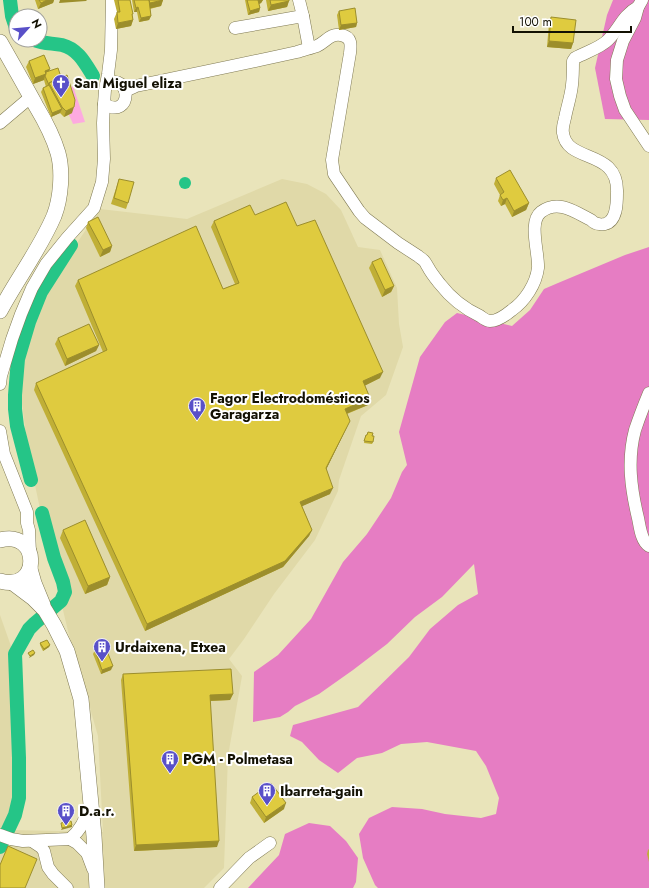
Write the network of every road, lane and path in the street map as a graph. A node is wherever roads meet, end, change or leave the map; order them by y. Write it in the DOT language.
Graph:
graph roads {
  1 [pos="112,0"];
  2 [pos="299,0"];
  3 [pos="640,4"];
  4 [pos="303,16"];
  5 [pos="235,28"];
  6 [pos="0,42"];
  7 [pos="309,48"];
  8 [pos="107,80"];
  9 [pos="125,91"];
  10 [pos="32,98"];
  11 [pos="104,104"];
  12 [pos="0,123"];
  13 [pos="649,146"];
  14 [pos="0,312"];
  15 [pos="0,384"];
  16 [pos="649,393"];
  17 [pos="0,431"];
  18 [pos="27,523"];
  19 [pos="4,539"];
  20 [pos="649,546"];
  21 [pos="30,553"];
  22 [pos="30,569"];
  23 [pos="7,582"];
  24 [pos="44,610"];
  25 [pos="78,836"];
  26 [pos="6,837"];
  27 [pos="32,841"];
  28 [pos="270,843"];
  29 [pos="51,846"];
  30 [pos="48,867"];
  31 [pos="96,883"];
  32 [pos="66,888"];
  33 [pos="220,888"];
  1 -- 8 [label="street"];
  2 -- 4 [label="street"];
  3 -- 7 [label="street"];
  3 -- 13 [label="street"];
  4 -- 5 [label="street"];
  4 -- 7 [label="street"];
  6 -- 10 [label="main road"];
  7 -- 9 [label="street"];
  8 -- 9 [label="street"];
  8 -- 11 [label="street"];
  9 -- 11 [label="street"];
  10 -- 12 [label="street"];
  10 -- 14 [label="main road"];
  11 -- 15 [label="street"];
  16 -- 20 [label="street"];
  17 -- 18 [label="street"];
  18 -- 19 [label="street"];
  18 -- 21 [label="street"];
  19 -- 21 [label="main road"];
  21 -- 22 [label="main road"];
  22 -- 23 [label="main road"];
  22 -- 24 [label="main road"];
  23 -- 24 [label="main road"];
  24 -- 25 [label="main road"];
  25 -- 29 [label="street"];
  25 -- 31 [label="street"];
  25 -- 31 [label="main road"];
  26 -- 27 [label="street"];
  27 -- 29 [label="street"];
  27 -- 30 [label="street"];
  28 -- 33 [label="street"];
  29 -- 30 [label="street"];
  30 -- 32 [label="street"];
}
